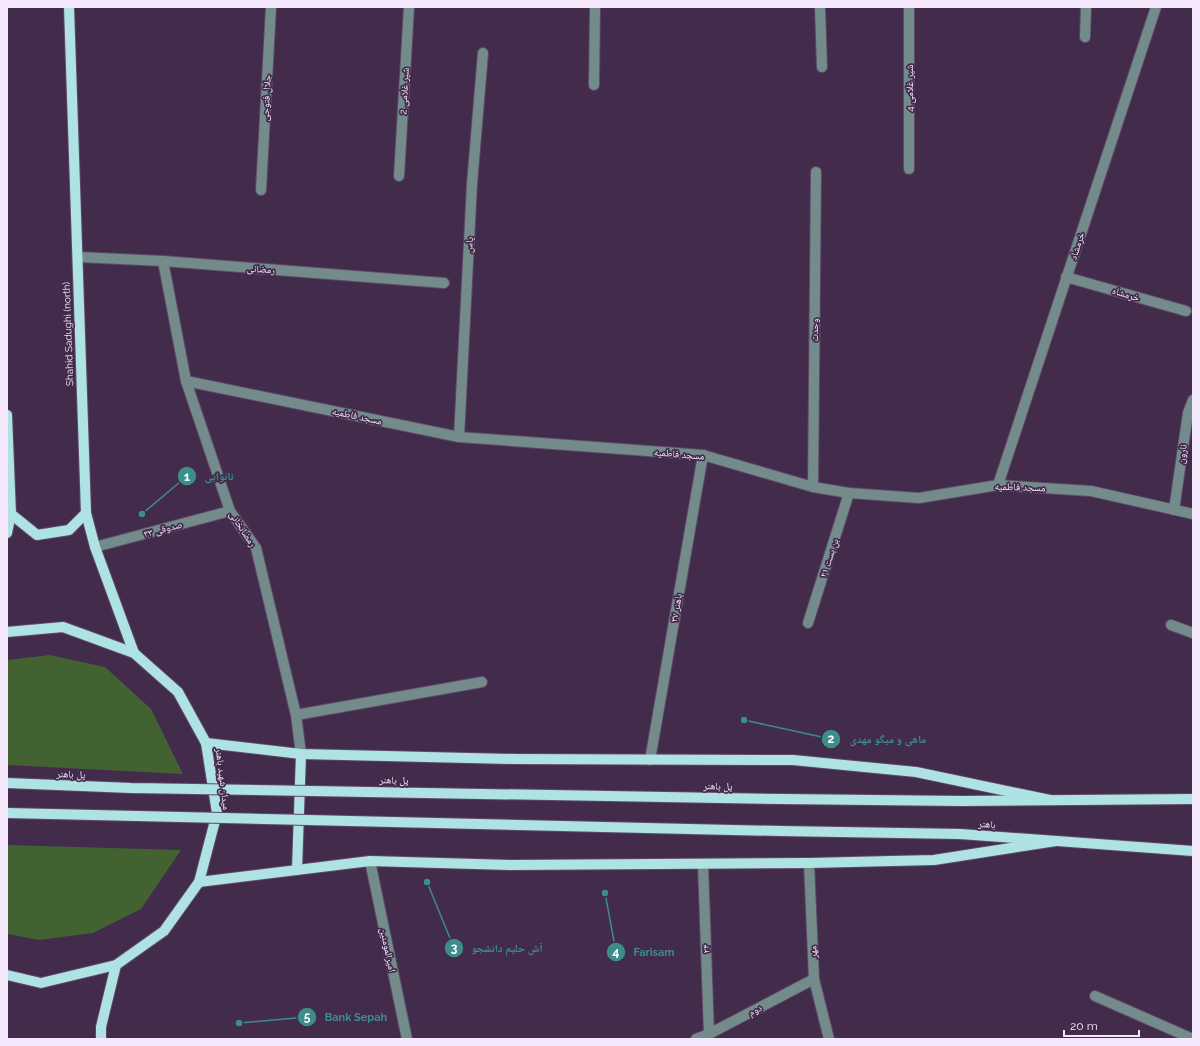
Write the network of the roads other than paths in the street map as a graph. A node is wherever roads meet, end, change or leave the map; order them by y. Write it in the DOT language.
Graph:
graph roads {
  1 [pos="69,7"];
  2 [pos="271,7"];
  3 [pos="409,7"];
  4 [pos="595,7"];
  5 [pos="820,7"];
  6 [pos="909,7"];
  7 [pos="1086,7"];
  8 [pos="1156,7"];
  9 [pos="1085,37"];
  10 [pos="483,53"];
  11 [pos="822,67"];
  12 [pos="594,86"];
  13 [pos="909,169"];
  14 [pos="816,172"];
  15 [pos="399,176"];
  16 [pos="261,190"];
  17 [pos="78,257"];
  18 [pos="163,261"];
  19 [pos="1066,278"];
  20 [pos="444,283"];
  21 [pos="1186,311"];
  22 [pos="186,381"];
  23 [pos="1193,400"];
  24 [pos="7,415"];
  25 [pos="459,437"];
  26 [pos="703,455"];
  27 [pos="998,485"];
  28 [pos="813,487"];
  29 [pos="849,493"];
  30 [pos="1174,510"];
  31 [pos="230,511"];
  32 [pos="86,513"];
  33 [pos="11,514"];
  34 [pos="1193,514"];
  35 [pos="7,533"];
  36 [pos="95,547"];
  37 [pos="808,623"];
  38 [pos="1171,625"];
  39 [pos="7,632"];
  40 [pos="1193,633"];
  41 [pos="134,653"];
  42 [pos="482,682"];
  43 [pos="296,715"];
  44 [pos="206,743"];
  45 [pos="301,754"];
  46 [pos="650,760"];
  47 [pos="7,783"];
  48 [pos="1193,799"];
  49 [pos="1050,800"];
  50 [pos="7,813"];
  51 [pos="1056,841"];
  52 [pos="1193,850"];
  53 [pos="370,861"];
  54 [pos="809,863"];
  55 [pos="703,864"];
  56 [pos="297,870"];
  57 [pos="199,882"];
  58 [pos="116,965"];
  59 [pos="7,975"];
  60 [pos="814,979"];
  61 [pos="1095,996"];
  62 [pos="709,1034"];
  63 [pos="101,1039"];
  64 [pos="407,1039"];
  65 [pos="696,1039"];
  66 [pos="830,1039"];
  67 [pos="1193,1039"];
  1 -- 17 [label="main road, Shahid Sadughi (north)"];
  2 -- 16 [label="street, جلال فتوحی"];
  3 -- 15 [label="street, شیر غلامی 2"];
  4 -- 12 [label="street"];
  5 -- 11 [label="street"];
  6 -- 13 [label="street, شیر غلامی 4"];
  7 -- 9 [label="street"];
  8 -- 19 [label="street, خرمشاد"];
  10 -- 25 [label="street, یاس"];
  14 -- 28 [label="street, وحدت"];
  17 -- 18 [label="street, رمضانی"];
  17 -- 32 [label="main road, Shahid Sadughi (north)"];
  18 -- 20 [label="street, رمضانی"];
  18 -- 22 [label="street, رمضانخانی"];
  19 -- 21 [label="street, خرمشاه"];
  19 -- 27 [label="street, خرمشاد"];
  22 -- 25 [label="street, مسجد فاطمیه"];
  22 -- 31 [label="street, رمضانخانی"];
  23 -- 30 [label="street, نارون"];
  24 -- 33 [label="main road"];
  25 -- 26 [label="street, مسجد فاطمیه"];
  26 -- 28 [label="street, مسجد فاطمیه"];
  26 -- 46 [label="street, باهنر ۲۷"];
  27 -- 29 [label="street, مسجد فاطمیه"];
  27 -- 30 [label="street, مسجد فاطمیه"];
  28 -- 29 [label="street, مسجد فاطمیه"];
  29 -- 37 [label="street, بن بست ۲۱"];
  30 -- 34 [label="street, مسجد فاطمیه"];
  31 -- 36 [label="street, صدوقی ۳۳"];
  31 -- 43 [label="street, رمضانخانی"];
  32 -- 33 [label="main road"];
  32 -- 36 [label="main road, Shahid Sadughi (north)"];
  33 -- 35 [label="main road"];
  36 -- 41 [label="main road, Shahid Sadughi (north)"];
  38 -- 40 [label="street"];
  39 -- 41 [label="main road, میدان شهید باهنر"];
  41 -- 44 [label="main road, میدان شهید باهنر"];
  42 -- 43 [label="street"];
  43 -- 45 [label="street, رمضانخانی"];
  44 -- 45 [label="main road"];
  44 -- 57 [label="main road, میدان شهید باهنر"];
  45 -- 46 [label="main road"];
  45 -- 56 [label="main road"];
  46 -- 49 [label="main road"];
  47 -- 49 [label="main road, پل باهنر, bridge"];
  48 -- 49 [label="main road"];
  50 -- 51 [label="main road, باهنر, bridge"];
  51 -- 52 [label="main road, باهنر"];
  51 -- 54 [label="main road"];
  53 -- 55 [label="main road"];
  53 -- 56 [label="main road"];
  53 -- 64 [label="street, امیرالمومنین"];
  54 -- 55 [label="main road"];
  54 -- 60 [label="street, مهر"];
  55 -- 62 [label="street, ۲۴"];
  56 -- 57 [label="main road"];
  57 -- 58 [label="main road, میدان شهید باهنر"];
  58 -- 59 [label="main road, میدان شهید باهنر"];
  58 -- 63 [label="main road"];
  60 -- 62 [label="street, دوم"];
  60 -- 66 [label="street, مهر"];
  61 -- 67 [label="street"];
  62 -- 65 [label="street, دوم"];
}
